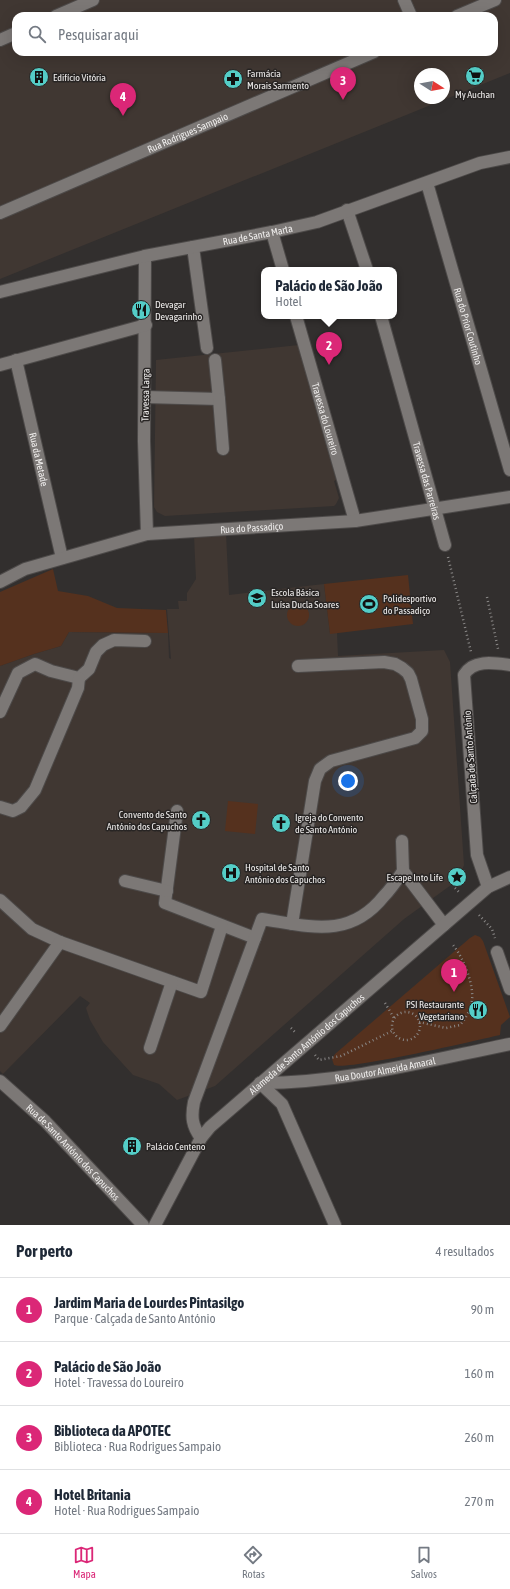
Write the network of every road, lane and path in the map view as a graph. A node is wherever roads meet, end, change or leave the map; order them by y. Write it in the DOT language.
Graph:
graph roads {
  1 [pos="93,0"];
  2 [pos="404,0"];
  3 [pos="495,0"];
  4 [pos="65,12"];
  5 [pos="409,12"];
  6 [pos="467,12"];
  7 [pos="12,35"];
  8 [pos="0,40"];
  9 [pos="365,56"];
  10 [pos="510,157"];
  11 [pos="427,183"];
  12 [pos="347,210"];
  13 [pos="0,213"];
  14 [pos="272,232"];
  15 [pos="193,246"];
  16 [pos="145,256"];
  17 [pos="281,267"];
  18 [pos="366,267"];
  19 [pos="0,292"];
  20 [pos="297,319"];
  21 [pos="382,319"];
  22 [pos="146,325"];
  23 [pos="207,348"];
  24 [pos="16,360"];
  25 [pos="215,360"];
  26 [pos="0,365"];
  27 [pos="145,397"];
  28 [pos="219,399"];
  29 [pos="223,449"];
  30 [pos="510,470"];
  31 [pos="510,498"];
  32 [pos="434,510"];
  33 [pos="355,521"];
  34 [pos="147,534"];
  35 [pos="445,545"];
  36 [pos="62,558"];
  37 [pos="0,582"];
  38 [pos="487,597"];
  39 [pos="145,642"];
  40 [pos="469,646"];
  41 [pos="498,650"];
  42 [pos="510,665"];
  43 [pos="298,666"];
  44 [pos="79,678"];
  45 [pos="0,712"];
  46 [pos="0,807"];
  47 [pos="177,811"];
  48 [pos="402,841"];
  49 [pos="403,872"];
  50 [pos="510,877"];
  51 [pos="125,881"];
  52 [pos="488,887"];
  53 [pos="455,888"];
  54 [pos="166,891"];
  55 [pos="459,892"];
  56 [pos="0,900"];
  57 [pos="478,915"];
  58 [pos="292,924"];
  59 [pos="444,925"];
  60 [pos="222,926"];
  61 [pos="255,938"];
  62 [pos="60,942"];
  63 [pos="452,945"];
  64 [pos="497,952"];
  65 [pos="172,982"];
  66 [pos="510,988"];
  67 [pos="385,1003"];
  68 [pos="394,1018"];
  69 [pos="419,1022"];
  70 [pos="0,1026"];
  71 [pos="291,1028"];
  72 [pos="392,1031"];
  73 [pos="295,1032"];
  74 [pos="510,1044"];
  75 [pos="150,1048"];
  76 [pos="315,1055"];
  77 [pos="0,1082"];
  78 [pos="260,1083"];
  79 [pos="201,1138"];
  80 [pos="143,1225"];
  81 [pos="155,1225"];
  82 [pos="335,1225"];
  1 -- 4 [label="street"];
  2 -- 5 [label="street"];
  3 -- 6 [label="street"];
  7 -- 8 [label="street"];
  9 -- 13 [label="street, Rua Rodrigues Sampaio"];
  10 -- 11 [label="street, Rua de Santa Marta"];
  11 -- 12 [label="street, Rua de Santa Marta"];
  11 -- 30 [label="street, Rua do Prior Coutinho"];
  12 -- 14 [label="street, Rua de Santa Marta"];
  12 -- 18 [label="street"];
  14 -- 15 [label="street, Rua de Santa Marta"];
  14 -- 17 [label="street"];
  15 -- 16 [label="street, Rua de Santa Marta"];
  15 -- 23 [label="street"];
  16 -- 19 [label="street, Rua de Santa Marta"];
  16 -- 22 [label="street, Travessa Larga"];
  20 -- 33 [label="street, Travessa do Loureiro"];
  21 -- 32 [label="street, Travessa das Parreiras"];
  22 -- 24 [label="street"];
  22 -- 27 [label="street, Travessa Larga"];
  24 -- 26 [label="street"];
  24 -- 36 [label="street, Rua da Metade"];
  25 -- 28 [label="street"];
  27 -- 28 [label="street"];
  27 -- 34 [label="street, Travessa Larga"];
  28 -- 29 [label="street"];
  31 -- 32 [label="street, Rua do Passadiço"];
  32 -- 33 [label="street, Rua do Passadiço"];
  32 -- 35 [label="street, Travessa das Parreiras"];
  33 -- 34 [label="street, Rua do Passadiço"];
  34 -- 36 [label="street, Rua do Passadiço"];
  35 -- 40 [label="path"];
  36 -- 37 [label="street, Rua do Passadiço"];
  38 -- 41 [label="path"];
  39 -- 44 [label="street"];
  42 -- 52 [label="street, Calçada de Santo António"];
  43 -- 58 [label="street"];
  44 -- 45 [label="street"];
  44 -- 46 [label="street"];
  47 -- 54 [label="street"];
  48 -- 49 [label="street"];
  49 -- 58 [label="street"];
  49 -- 59 [label="street"];
  50 -- 52 [label="street, Alameda de Santo António dos Capuchos"];
  51 -- 54 [label="street"];
  52 -- 59 [label="street, Alameda de Santo António dos Capuchos"];
  53 -- 55 [label="path"];
  54 -- 60 [label="street"];
  56 -- 62 [label="street"];
  57 -- 64 [label="path"];
  58 -- 61 [label="street"];
  59 -- 78 [label="street, Alameda de Santo António dos Capuchos"];
  60 -- 61 [label="street"];
  60 -- 65 [label="street"];
  61 -- 79 [label="street"];
  62 -- 65 [label="street"];
  62 -- 70 [label="street"];
  63 -- 69 [label="path"];
  64 -- 66 [label="street"];
  65 -- 75 [label="street"];
  67 -- 68 [label="path"];
  68 -- 69 [label="path"];
  68 -- 72 [label="path"];
  69 -- 72 [label="path"];
  71 -- 73 [label="path"];
  72 -- 76 [label="path"];
  74 -- 78 [label="street, Rua Doutor Almeida Amaral"];
  77 -- 80 [label="street, Rua de Santo António dos Capuchos"];
  78 -- 79 [label="street, Alameda de Santo António dos Capuchos"];
  78 -- 82 [label="street"];
  79 -- 81 [label="street, Alameda de Santo António dos Capuchos"];
}
